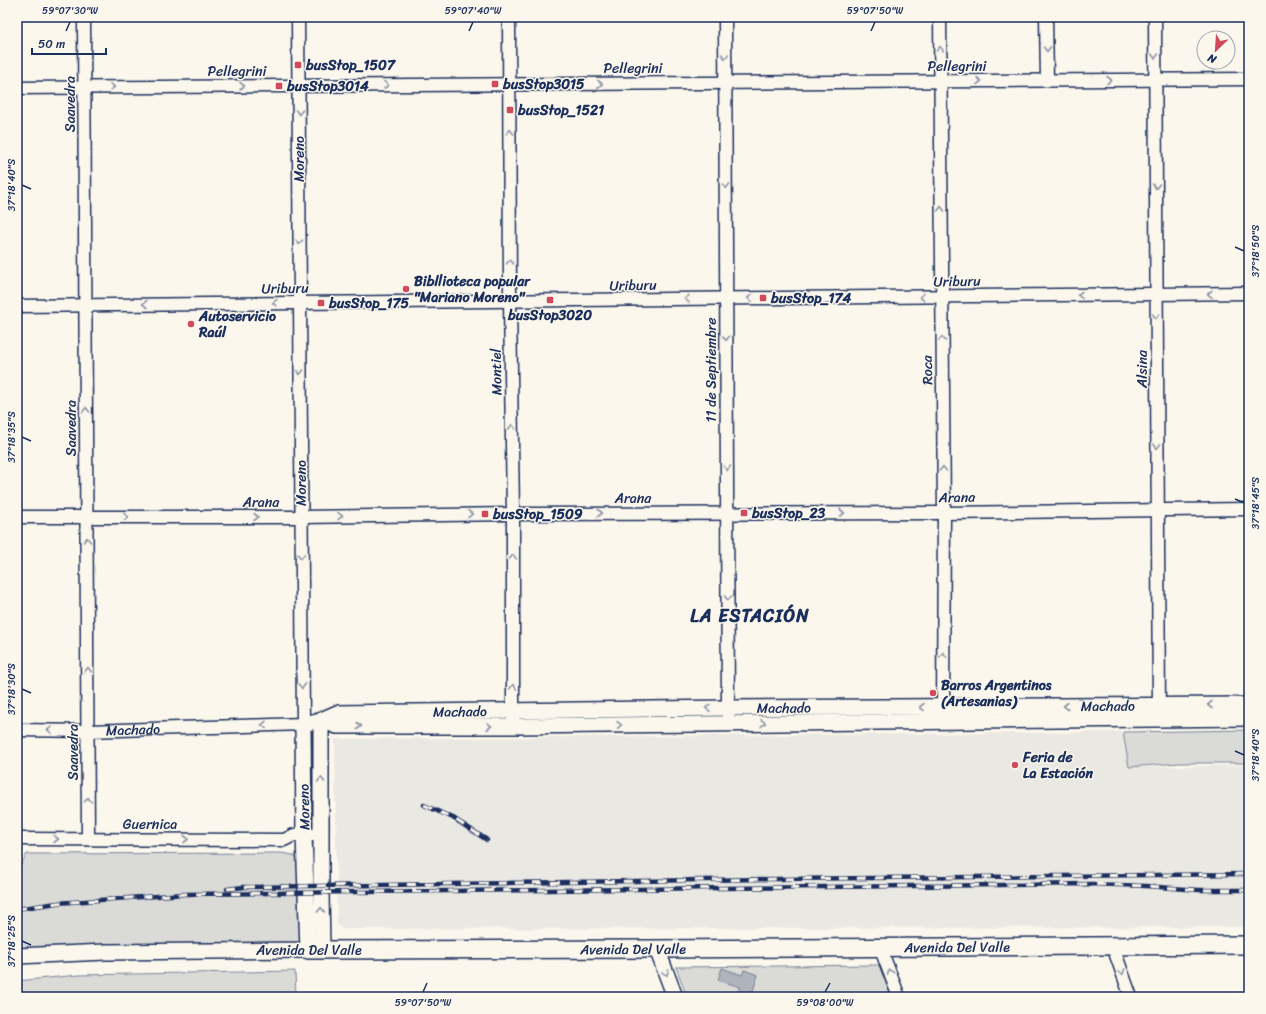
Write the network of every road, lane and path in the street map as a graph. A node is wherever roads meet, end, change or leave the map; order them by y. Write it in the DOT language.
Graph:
graph roads {
  1 [pos="84,17"];
  2 [pos="298,17"];
  3 [pos="509,17"];
  4 [pos="725,17"];
  5 [pos="940,17"];
  6 [pos="1046,17"];
  7 [pos="1155,17"];
  8 [pos="1155,79"];
  9 [pos="1249,79"];
  10 [pos="1047,80"];
  11 [pos="940,81"];
  12 [pos="725,83"];
  13 [pos="510,84"];
  14 [pos="298,86"];
  15 [pos="17,88"];
  16 [pos="85,88"];
  17 [pos="1156,294"];
  18 [pos="1249,294"];
  19 [pos="941,296"];
  20 [pos="726,299"];
  21 [pos="510,301"];
  22 [pos="299,303"];
  23 [pos="86,305"];
  24 [pos="17,306"];
  25 [pos="1249,508"];
  26 [pos="1158,510"];
  27 [pos="727,513"];
  28 [pos="944,513"];
  29 [pos="514,514"];
  30 [pos="17,517"];
  31 [pos="301,517"];
  32 [pos="87,518"];
  33 [pos="1249,705"];
  34 [pos="943,707"];
  35 [pos="728,708"];
  36 [pos="513,710"];
  37 [pos="1159,713"];
  38 [pos="1249,718"];
  39 [pos="321,720"];
  40 [pos="944,722"];
  41 [pos="303,724"];
  42 [pos="728,724"];
  43 [pos="514,726"];
  44 [pos="17,730"];
  45 [pos="88,731"];
  46 [pos="304,835"];
  47 [pos="321,835"];
  48 [pos="17,839"];
  49 [pos="88,839"];
  50 [pos="284,840"];
  51 [pos="305,852"];
  52 [pos="1249,945"];
  53 [pos="1113,946"];
  54 [pos="880,947"];
  55 [pos="657,949"];
  56 [pos="315,950"];
  57 [pos="17,956"];
  58 [pos="675,997"];
  59 [pos="899,997"];
  60 [pos="1131,997"];
  1 -- 16 [label="street, Saavedra"];
  2 -- 14 [label="street, Moreno"];
  3 -- 13 [label="street, Montiel"];
  4 -- 12 [label="street, 11 de Septiembre, one-way"];
  11 -- 5 [label="street, Roca, one-way"];
  6 -- 10 [label="street, one-way"];
  7 -- 8 [label="street, Alsina, one-way"];
  8 -- 9 [label="street, Pellegrini"];
  10 -- 8 [label="street, Pellegrini, one-way"];
  8 -- 17 [label="street, Alsina, one-way"];
  11 -- 10 [label="street, Pellegrini, one-way"];
  11 -- 12 [label="street, Pellegrini"];
  19 -- 11 [label="street, Roca, one-way"];
  13 -- 12 [label="street, Pellegrini, one-way"];
  12 -- 20 [label="street, 11 de Septiembre, one-way"];
  14 -- 13 [label="street, Pellegrini, one-way"];
  21 -- 13 [label="street, Montiel, one-way"];
  16 -- 14 [label="street, Pellegrini, one-way"];
  14 -- 22 [label="street, Moreno, one-way"];
  15 -- 16 [label="street, Pellegrini"];
  16 -- 23 [label="street, Saavedra"];
  18 -- 17 [label="street, Uriburu, one-way"];
  17 -- 19 [label="street, Uriburu, one-way"];
  17 -- 26 [label="street, Alsina, one-way"];
  19 -- 20 [label="street, Uriburu, one-way"];
  28 -- 19 [label="street, Roca, one-way"];
  20 -- 21 [label="street, Uriburu, one-way"];
  20 -- 27 [label="street, 11 de Septiembre, one-way"];
  21 -- 22 [label="street, Uriburu"];
  29 -- 21 [label="street, Montiel, one-way"];
  22 -- 23 [label="street, Uriburu, one-way"];
  22 -- 31 [label="street, Moreno, one-way"];
  23 -- 24 [label="street, Uriburu"];
  32 -- 23 [label="street, Saavedra, one-way"];
  25 -- 26 [label="street, Arana"];
  26 -- 28 [label="street, Arana"];
  26 -- 37 [label="street, Alsina"];
  27 -- 28 [label="street, Arana, one-way"];
  29 -- 27 [label="street, Arana, one-way"];
  27 -- 35 [label="street, 11 de Septiembre, one-way"];
  34 -- 28 [label="street, Roca, one-way"];
  31 -- 29 [label="street, Arana, one-way"];
  36 -- 29 [label="street, Montiel, one-way"];
  30 -- 32 [label="street, Arana"];
  32 -- 31 [label="street, Arana, one-way"];
  31 -- 41 [label="street, Moreno, one-way"];
  45 -- 32 [label="street, Saavedra, one-way"];
  33 -- 37 [label="street, Machado, one-way"];
  34 -- 35 [label="street, Machado, one-way"];
  37 -- 34 [label="street, Machado, one-way"];
  34 -- 40 [label="street, Roca"];
  35 -- 36 [label="street, Machado, one-way"];
  35 -- 42 [label="street, 11 de Septiembre"];
  36 -- 39 [label="street, Machado"];
  36 -- 43 [label="street, Montiel"];
  37 -- 38 [label="street, Machado"];
  37 -- 40 [label="street, Machado"];
  39 -- 41 [label="street, Machado"];
  39 -- 43 [label="street, Machado, one-way"];
  47 -- 39 [label="street, Moreno, one-way"];
  42 -- 40 [label="street, Machado, one-way"];
  41 -- 45 [label="street, Machado, one-way"];
  41 -- 46 [label="street, Moreno"];
  43 -- 42 [label="street, Machado, one-way"];
  45 -- 44 [label="street, Machado, one-way"];
  49 -- 45 [label="street, Saavedra, one-way"];
  46 -- 47 [label="street, Guernica"];
  46 -- 50 [label="street, Guernica"];
  46 -- 51 [label="street, Moreno"];
  56 -- 47 [label="street, Moreno, one-way"];
  48 -- 49 [label="street, Guernica, one-way"];
  49 -- 50 [label="street, Guernica, one-way"];
  50 -- 51 [label="street, Guernica"];
  51 -- 56 [label="street, Moreno"];
  52 -- 53 [label="main road, Avenida Del Valle"];
  53 -- 54 [label="main road, Avenida Del Valle"];
  53 -- 60 [label="street, one-way"];
  54 -- 55 [label="main road, Avenida Del Valle"];
  59 -- 54 [label="street, one-way"];
  55 -- 56 [label="main road, Avenida Del Valle"];
  55 -- 58 [label="street, one-way"];
  56 -- 57 [label="street, Avenida Del Valle"];
}
